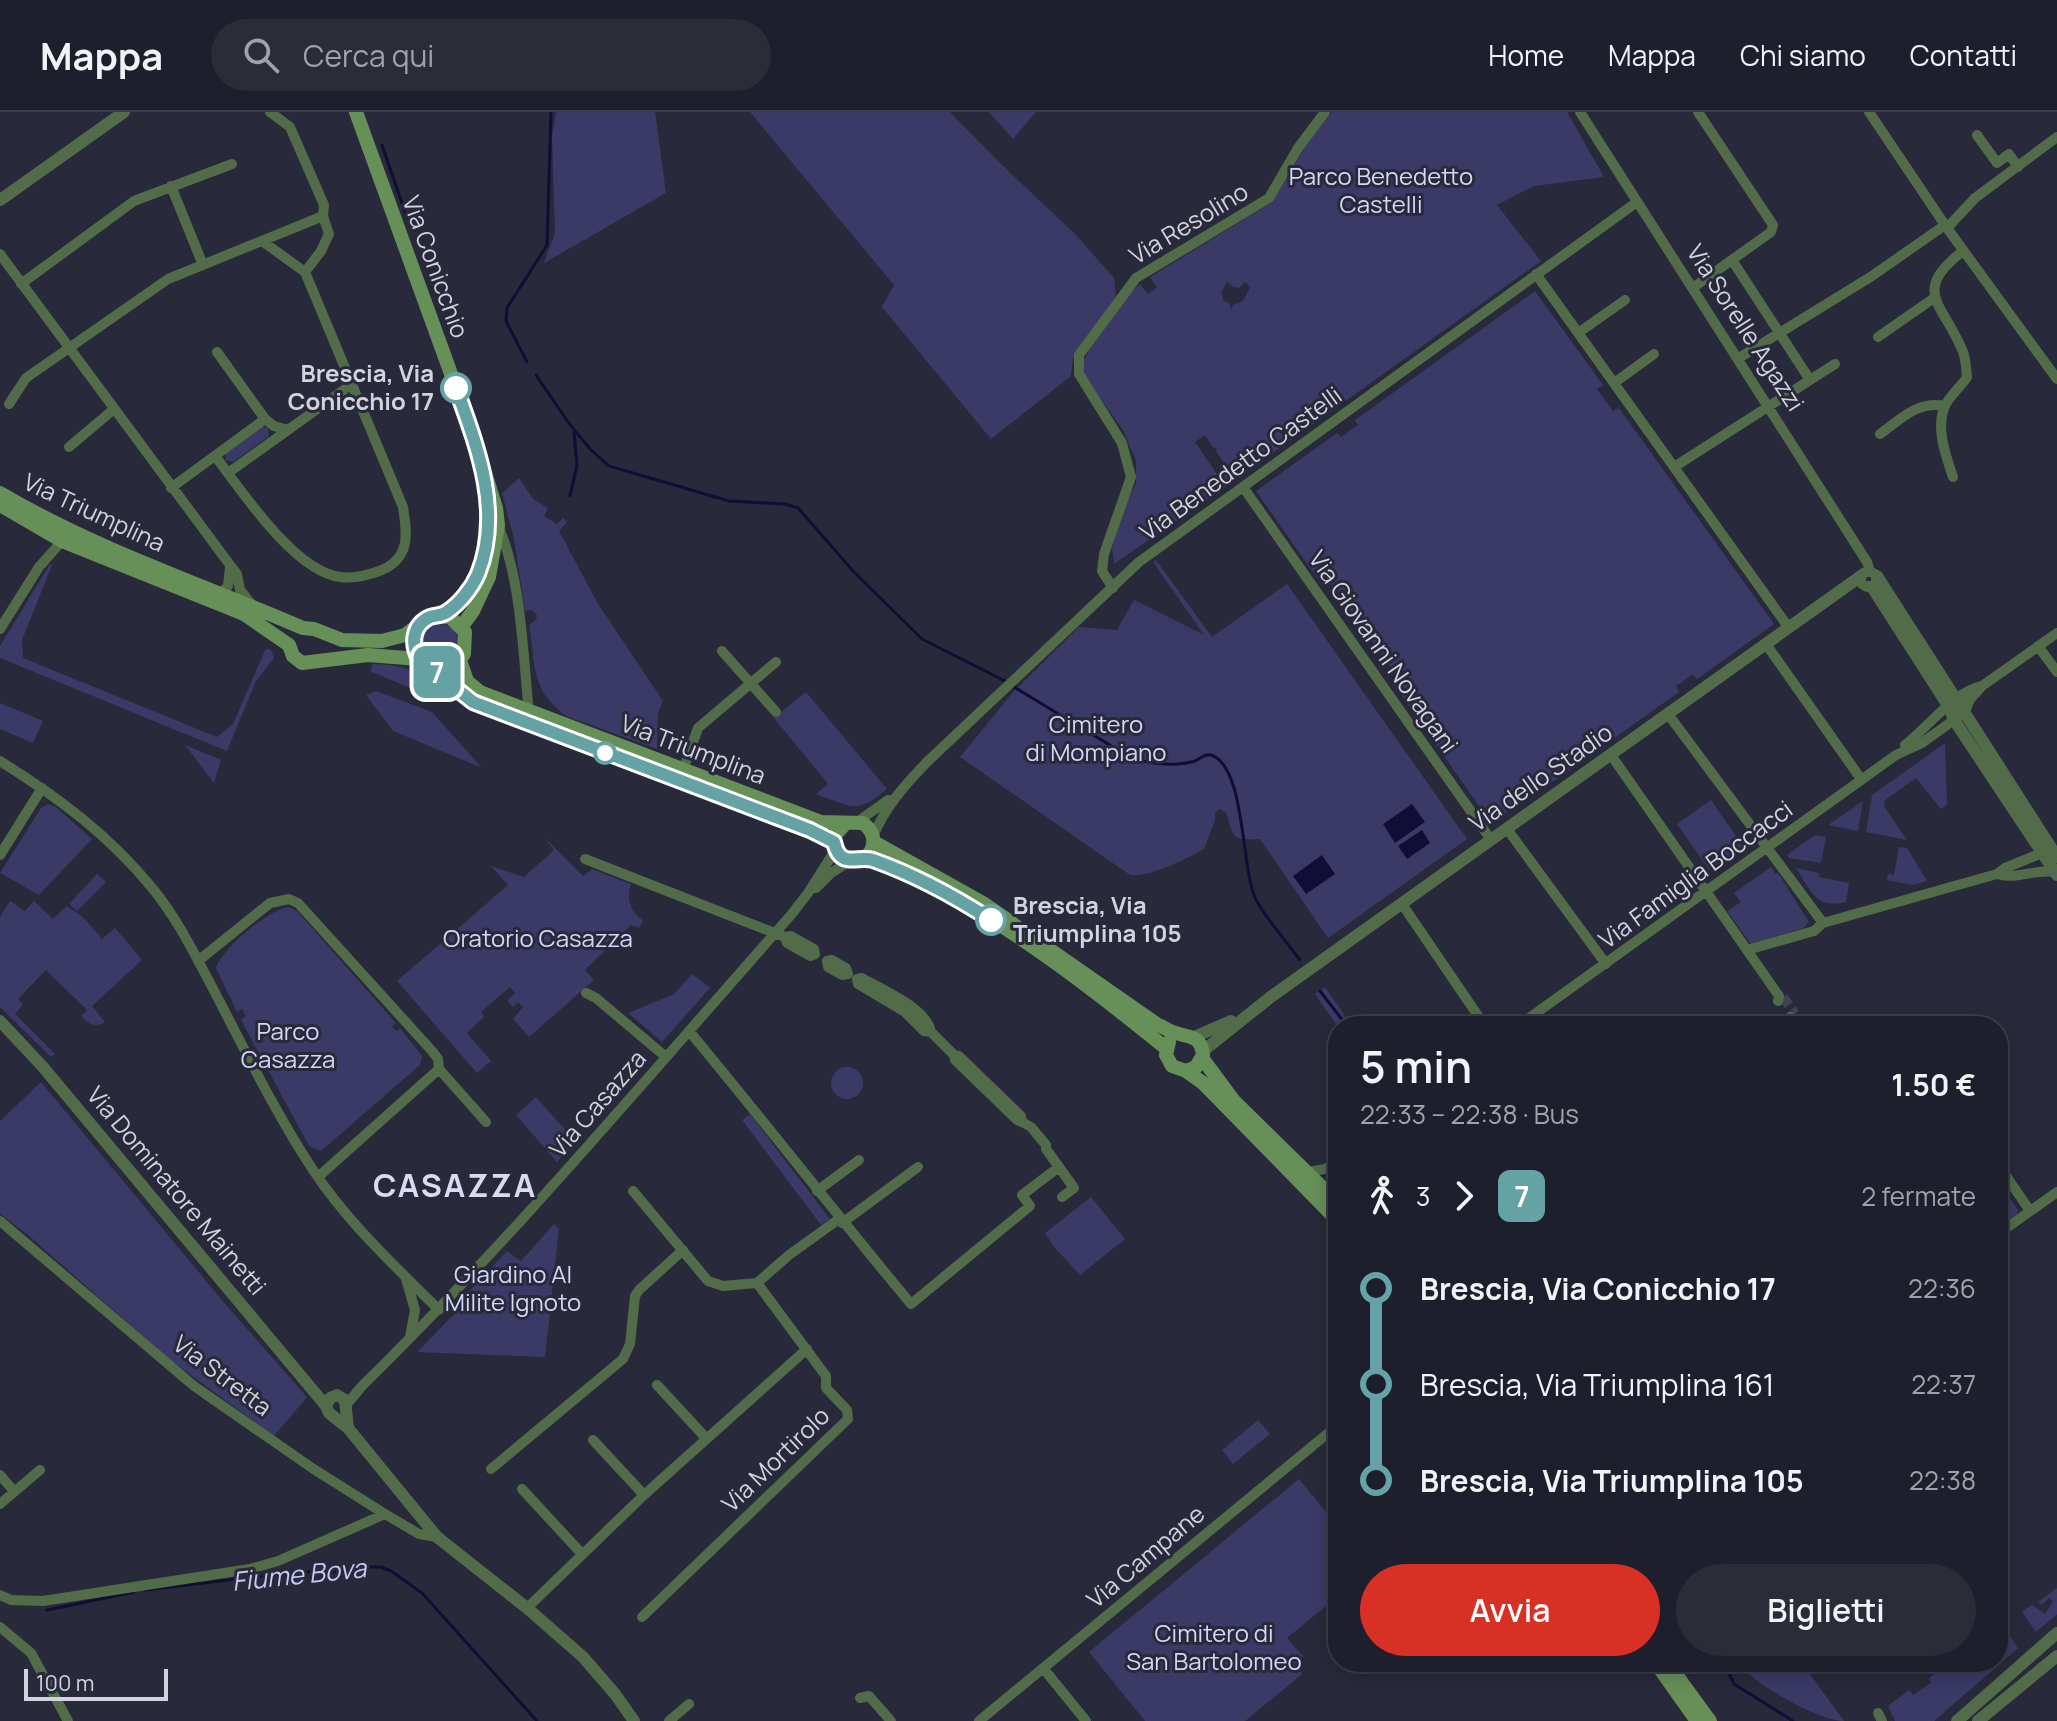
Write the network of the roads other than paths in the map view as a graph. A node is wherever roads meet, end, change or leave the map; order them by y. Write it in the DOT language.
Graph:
graph roads {
  1 [pos="124,112"];
  2 [pos="270,112"];
  3 [pos="356,112"];
  4 [pos="1325,112"];
  5 [pos="1580,112"];
  6 [pos="1698,112"];
  7 [pos="1869,112"];
  8 [pos="1977,135"];
  9 [pos="2057,137"];
  10 [pos="232,164"];
  11 [pos="2018,167"];
  12 [pos="171,186"];
  13 [pos="0,200"];
  14 [pos="1637,202"];
  15 [pos="323,216"];
  16 [pos="1946,227"];
  17 [pos="284,232"];
  18 [pos="262,241"];
  19 [pos="1963,251"];
  20 [pos="0,254"];
  21 [pos="280,254"];
  22 [pos="1732,260"];
  23 [pos="203,265"];
  24 [pos="305,272"];
  25 [pos="1536,274"];
  26 [pos="21,284"];
  27 [pos="1694,287"];
  28 [pos="1934,298"];
  29 [pos="1625,300"];
  30 [pos="1779,332"];
  31 [pos="1578,333"];
  32 [pos="1878,337"];
  33 [pos="69,348"];
  34 [pos="217,352"];
  35 [pos="1654,354"];
  36 [pos="1739,358"];
  37 [pos="1835,364"];
  38 [pos="2057,379"];
  39 [pos="1810,380"];
  40 [pos="1614,383"];
  41 [pos="352,384"];
  42 [pos="9,404"];
  43 [pos="1769,405"];
  44 [pos="1945,406"];
  45 [pos="114,409"];
  46 [pos="265,419"];
  47 [pos="288,430"];
  48 [pos="1880,434"];
  49 [pos="69,447"];
  50 [pos="215,456"];
  51 [pos="1674,467"];
  52 [pos="228,473"];
  53 [pos="1953,477"];
  54 [pos="487,483"];
  55 [pos="1243,487"];
  56 [pos="171,488"];
  57 [pos="0,493"];
  58 [pos="0,505"];
  59 [pos="498,525"];
  60 [pos="57,538"];
  61 [pos="230,565"];
  62 [pos="1866,580"];
  63 [pos="1113,588"];
  64 [pos="221,593"];
  65 [pos="253,606"];
  66 [pos="443,615"];
  67 [pos="421,623"];
  68 [pos="462,626"];
  69 [pos="303,628"];
  70 [pos="1789,628"];
  71 [pos="0,629"];
  72 [pos="319,633"];
  73 [pos="2057,633"];
  74 [pos="1766,644"];
  75 [pos="289,645"];
  76 [pos="2038,646"];
  77 [pos="722,651"];
  78 [pos="460,660"];
  79 [pos="314,661"];
  80 [pos="776,662"];
  81 [pos="425,663"];
  82 [pos="2057,672"];
  83 [pos="750,684"];
  84 [pos="1982,686"];
  85 [pos="1953,703"];
  86 [pos="526,710"];
  87 [pos="776,712"];
  88 [pos="1965,712"];
  89 [pos="1668,714"];
  90 [pos="1954,720"];
  91 [pos="1611,755"];
  92 [pos="1896,755"];
  93 [pos="0,761"];
  94 [pos="683,770"];
  95 [pos="1861,779"];
  96 [pos="42,788"];
  97 [pos="896,794"];
  98 [pos="851,823"];
  99 [pos="1507,829"];
  100 [pos="874,839"];
  101 [pos="1491,840"];
  102 [pos="835,846"];
  103 [pos="1769,848"];
  104 [pos="2042,853"];
  105 [pos="0,855"];
  106 [pos="2057,857"];
  107 [pos="585,859"];
  108 [pos="858,859"];
  109 [pos="2056,870"];
  110 [pos="1997,874"];
  111 [pos="1708,892"];
  112 [pos="808,893"];
  113 [pos="1402,904"];
  114 [pos="1823,923"];
  115 [pos="780,934"];
  116 [pos="1747,950"];
  117 [pos="198,961"];
  118 [pos="1606,964"];
  119 [pos="586,993"];
  120 [pos="1780,998"];
  121 [pos="1256,1008"];
  122 [pos="1478,1016"];
  123 [pos="1532,1016"];
  124 [pos="0,1021"];
  125 [pos="689,1031"];
  126 [pos="1186,1036"];
  127 [pos="1167,1049"];
  128 [pos="1202,1055"];
  129 [pos="666,1057"];
  130 [pos="439,1069"];
  131 [pos="1186,1071"];
  132 [pos="486,1122"];
  133 [pos="859,1160"];
  134 [pos="918,1167"];
  135 [pos="1059,1167"];
  136 [pos="1328,1167"];
  137 [pos="1308,1172"];
  138 [pos="318,1177"];
  139 [pos="2008,1179"];
  140 [pos="633,1191"];
  141 [pos="817,1191"];
  142 [pos="2057,1192"];
  143 [pos="1328,1193"];
  144 [pos="1062,1197"];
  145 [pos="1328,1211"];
  146 [pos="2030,1211"];
  147 [pos="0,1221"];
  148 [pos="841,1221"];
  149 [pos="2008,1227"];
  150 [pos="683,1250"];
  151 [pos="405,1276"];
  152 [pos="757,1283"];
  153 [pos="439,1310"];
  154 [pos="410,1339"];
  155 [pos="807,1349"];
  156 [pos="657,1385"];
  157 [pos="338,1405"];
  158 [pos="1328,1433"];
  159 [pos="706,1438"];
  160 [pos="593,1440"];
  161 [pos="491,1469"];
  162 [pos="40,1470"];
  163 [pos="0,1475"];
  164 [pos="522,1489"];
  165 [pos="13,1490"];
  166 [pos="644,1495"];
  167 [pos="0,1504"];
  168 [pos="385,1514"];
  169 [pos="437,1537"];
  170 [pos="582,1554"];
  171 [pos="0,1595"];
  172 [pos="527,1608"];
  173 [pos="642,1617"];
  174 [pos="0,1627"];
  175 [pos="2057,1633"];
  176 [pos="2057,1656"];
  177 [pos="1043,1668"];
  178 [pos="1662,1672"];
  179 [pos="1674,1672"];
  180 [pos="860,1698"];
  181 [pos="689,1704"];
  182 [pos="68,1721"];
  183 [pos="634,1721"];
  184 [pos="669,1721"];
  185 [pos="891,1721"];
  186 [pos="979,1721"];
  187 [pos="1086,1721"];
  188 [pos="1697,1721"];
  189 [pos="1710,1721"];
  190 [pos="1957,1721"];
  191 [pos="1978,1721"];
  1 -- 13 [label="street"];
  2 -- 15 [label="street"];
  3 -- 54 [label="main road, Via Conicchio"];
  4 -- 63 [label="street, Via Resolino"];
  5 -- 14 [label="street, Via Sorelle Agazzi"];
  6 -- 22 [label="street"];
  7 -- 16 [label="street"];
  8 -- 11 [label="street"];
  9 -- 11 [label="street"];
  10 -- 12 [label="street"];
  11 -- 16 [label="street"];
  12 -- 23 [label="street"];
  12 -- 26 [label="street"];
  14 -- 25 [label="street, Via Benedetto Castelli"];
  14 -- 27 [label="street, Via Sorelle Agazzi"];
  15 -- 17 [label="street"];
  15 -- 24 [label="street"];
  16 -- 19 [label="street"];
  16 -- 30 [label="street"];
  17 -- 18 [label="street"];
  17 -- 21 [label="street"];
  18 -- 21 [label="street"];
  18 -- 23 [label="street"];
  19 -- 28 [label="street"];
  19 -- 38 [label="street"];
  20 -- 26 [label="street"];
  21 -- 24 [label="street"];
  22 -- 27 [label="street"];
  22 -- 30 [label="street"];
  23 -- 33 [label="street"];
  24 -- 41 [label="street"];
  25 -- 31 [label="street"];
  25 -- 55 [label="street, Via Benedetto Castelli"];
  26 -- 33 [label="street"];
  27 -- 36 [label="street, Via Sorelle Agazzi"];
  28 -- 32 [label="street"];
  28 -- 44 [label="street"];
  29 -- 31 [label="street"];
  30 -- 36 [label="street"];
  30 -- 39 [label="street"];
  31 -- 40 [label="street"];
  33 -- 42 [label="street"];
  33 -- 45 [label="street"];
  34 -- 46 [label="street"];
  35 -- 40 [label="street"];
  36 -- 43 [label="street, Via Sorelle Agazzi"];
  37 -- 39 [label="street"];
  39 -- 43 [label="street"];
  40 -- 51 [label="street"];
  41 -- 47 [label="street"];
  41 -- 52 [label="street"];
  43 -- 51 [label="street"];
  43 -- 62 [label="street, Via Sorelle Agazzi"];
  44 -- 48 [label="street"];
  44 -- 53 [label="street"];
  45 -- 49 [label="street"];
  45 -- 56 [label="street"];
  46 -- 47 [label="street"];
  46 -- 50 [label="street"];
  47 -- 52 [label="street"];
  50 -- 52 [label="street"];
  50 -- 56 [label="street"];
  51 -- 70 [label="street"];
  54 -- 59 [label="main road, Via Conicchio"];
  54 -- 66 [label="main road, Via Conicchio"];
  55 -- 63 [label="street, Via Benedetto Castelli"];
  55 -- 101 [label="street, Via Giovanni Novagani"];
  56 -- 61 [label="street"];
  57 -- 64 [label="main road, Via Triumplina"];
  58 -- 60 [label="main road, Via Triumplina"];
  59 -- 68 [label="main road, Via Conicchio"];
  59 -- 86 [label="street"];
  60 -- 71 [label="street"];
  60 -- 75 [label="main road, Via Triumplina"];
  61 -- 64 [label="street"];
  61 -- 65 [label="street"];
  62 -- 70 [label="street, Via dello Stadio"];
  62 -- 85 [label="street, Via Sorelle Agazzi"];
  63 -- 97 [label="street, Via Benedetto Castelli"];
  64 -- 65 [label="main road, Via Triumplina"];
  65 -- 69 [label="main road, Via Triumplina"];
  66 -- 67 [label="main road, Via Triumplina"];
  66 -- 68 [label="main road"];
  67 -- 72 [label="main road, Via Triumplina"];
  67 -- 81 [label="main road"];
  68 -- 78 [label="main road"];
  69 -- 72 [label="main road, Via Triumplina"];
  69 -- 75 [label="main road"];
  70 -- 74 [label="street, Via dello Stadio"];
  72 -- 79 [label="main road"];
  73 -- 76 [label="street, Via Famiglia Boccacci"];
  74 -- 89 [label="street, Via dello Stadio"];
  74 -- 95 [label="street"];
  75 -- 79 [label="main road, Via Triumplina"];
  76 -- 82 [label="street"];
  76 -- 84 [label="street, Via Famiglia Boccacci"];
  77 -- 83 [label="street"];
  78 -- 81 [label="main road"];
  78 -- 86 [label="main road, Via Triumplina"];
  79 -- 81 [label="main road"];
  80 -- 83 [label="street"];
  81 -- 102 [label="main road, Via Triumplina"];
  83 -- 87 [label="street"];
  83 -- 94 [label="street"];
  84 -- 85 [label="street, Via Famiglia Boccacci"];
  84 -- 88 [label="street, Via Famiglia Boccacci"];
  85 -- 88 [label="street"];
  85 -- 90 [label="street"];
  85 -- 92 [label="street, Via Famiglia Boccacci"];
  86 -- 94 [label="main road, Via Triumplina"];
  88 -- 90 [label="street, Via Famiglia Boccacci"];
  88 -- 106 [label="street"];
  89 -- 91 [label="street, Via dello Stadio"];
  89 -- 103 [label="street"];
  90 -- 92 [label="street, Via Famiglia Boccacci"];
  90 -- 104 [label="street"];
  91 -- 99 [label="street, Via dello Stadio"];
  91 -- 111 [label="street"];
  92 -- 95 [label="street, Via Famiglia Boccacci"];
  93 -- 96 [label="street"];
  94 -- 98 [label="main road, Via Triumplina"];
  95 -- 103 [label="street, Via Famiglia Boccacci"];
  96 -- 105 [label="street"];
  96 -- 117 [label="street"];
  97 -- 98 [label="street, Via Benedetto Castelli"];
  97 -- 100 [label="street, Via Benedetto Castelli"];
  98 -- 100 [label="main road"];
  98 -- 102 [label="main road"];
  99 -- 101 [label="street, Via dello Stadio"];
  99 -- 118 [label="street"];
  100 -- 108 [label="main road"];
  100 -- 126 [label="main road"];
  101 -- 113 [label="street, Via dello Stadio"];
  102 -- 108 [label="main road, Via Triumplina"];
  102 -- 112 [label="street, Via Casazza"];
  103 -- 111 [label="street, Via Famiglia Boccacci"];
  103 -- 114 [label="street"];
  104 -- 109 [label="street"];
  104 -- 110 [label="street"];
  107 -- 115 [label="street"];
  108 -- 112 [label="street, Via Casazza"];
  108 -- 127 [label="main road, Via Triumplina"];
  109 -- 110 [label="street"];
  110 -- 114 [label="street"];
  111 -- 116 [label="street"];
  111 -- 118 [label="street, Via Famiglia Boccacci"];
  112 -- 115 [label="street, Via Casazza"];
  113 -- 121 [label="street, Via dello Stadio"];
  113 -- 122 [label="street"];
  114 -- 116 [label="street"];
  115 -- 125 [label="street, Via Casazza"];
  115 -- 135 [label="street"];
  116 -- 120 [label="street"];
  117 -- 130 [label="street"];
  117 -- 138 [label="street"];
  118 -- 123 [label="street, Via Famiglia Boccacci"];
  119 -- 129 [label="street, Via Casazza"];
  121 -- 126 [label="street, Via dello Stadio"];
  121 -- 128 [label="street, Via dello Stadio"];
  124 -- 157 [label="street, Via Dominatore Mainetti"];
  125 -- 129 [label="street, Via Casazza"];
  125 -- 141 [label="street"];
  126 -- 127 [label="main road"];
  126 -- 128 [label="main road"];
  127 -- 131 [label="main road, Via Triumplina"];
  128 -- 131 [label="main road"];
  128 -- 137 [label="main road"];
  129 -- 153 [label="street, Via Casazza"];
  130 -- 132 [label="street"];
  130 -- 138 [label="street"];
  131 -- 145 [label="main road, Via Triumplina"];
  133 -- 141 [label="street"];
  134 -- 148 [label="street"];
  135 -- 144 [label="street"];
  135 -- 148 [label="street"];
  136 -- 137 [label="street"];
  137 -- 143 [label="main road"];
  138 -- 151 [label="street"];
  139 -- 146 [label="street"];
  140 -- 150 [label="street"];
  141 -- 148 [label="street"];
  142 -- 146 [label="street"];
  146 -- 149 [label="street"];
  147 -- 168 [label="street, Via Stretta"];
  148 -- 152 [label="street"];
  150 -- 152 [label="street"];
  150 -- 161 [label="street"];
  151 -- 153 [label="street"];
  151 -- 154 [label="street"];
  152 -- 155 [label="street"];
  153 -- 154 [label="street, Via Casazza"];
  154 -- 157 [label="street, Via Casazza"];
  155 -- 159 [label="street"];
  155 -- 173 [label="street, Via Mortirolo"];
  156 -- 159 [label="street"];
  157 -- 169 [label="street, Via Stretta"];
  158 -- 177 [label="street, Via Campane"];
  159 -- 166 [label="street"];
  160 -- 166 [label="street"];
  162 -- 165 [label="street"];
  163 -- 165 [label="street"];
  164 -- 170 [label="street"];
  165 -- 167 [label="street"];
  166 -- 170 [label="street"];
  168 -- 169 [label="street, Via Stretta"];
  168 -- 171 [label="street"];
  169 -- 172 [label="street, Via Stretta"];
  170 -- 172 [label="street"];
  172 -- 183 [label="street, Via Stretta"];
  174 -- 182 [label="street"];
  175 -- 190 [label="street"];
  176 -- 191 [label="street"];
  177 -- 186 [label="street, Via Campane"];
  177 -- 187 [label="street"];
  178 -- 188 [label="main road"];
  179 -- 189 [label="main road"];
  180 -- 185 [label="street"];
  181 -- 184 [label="street"];
}
